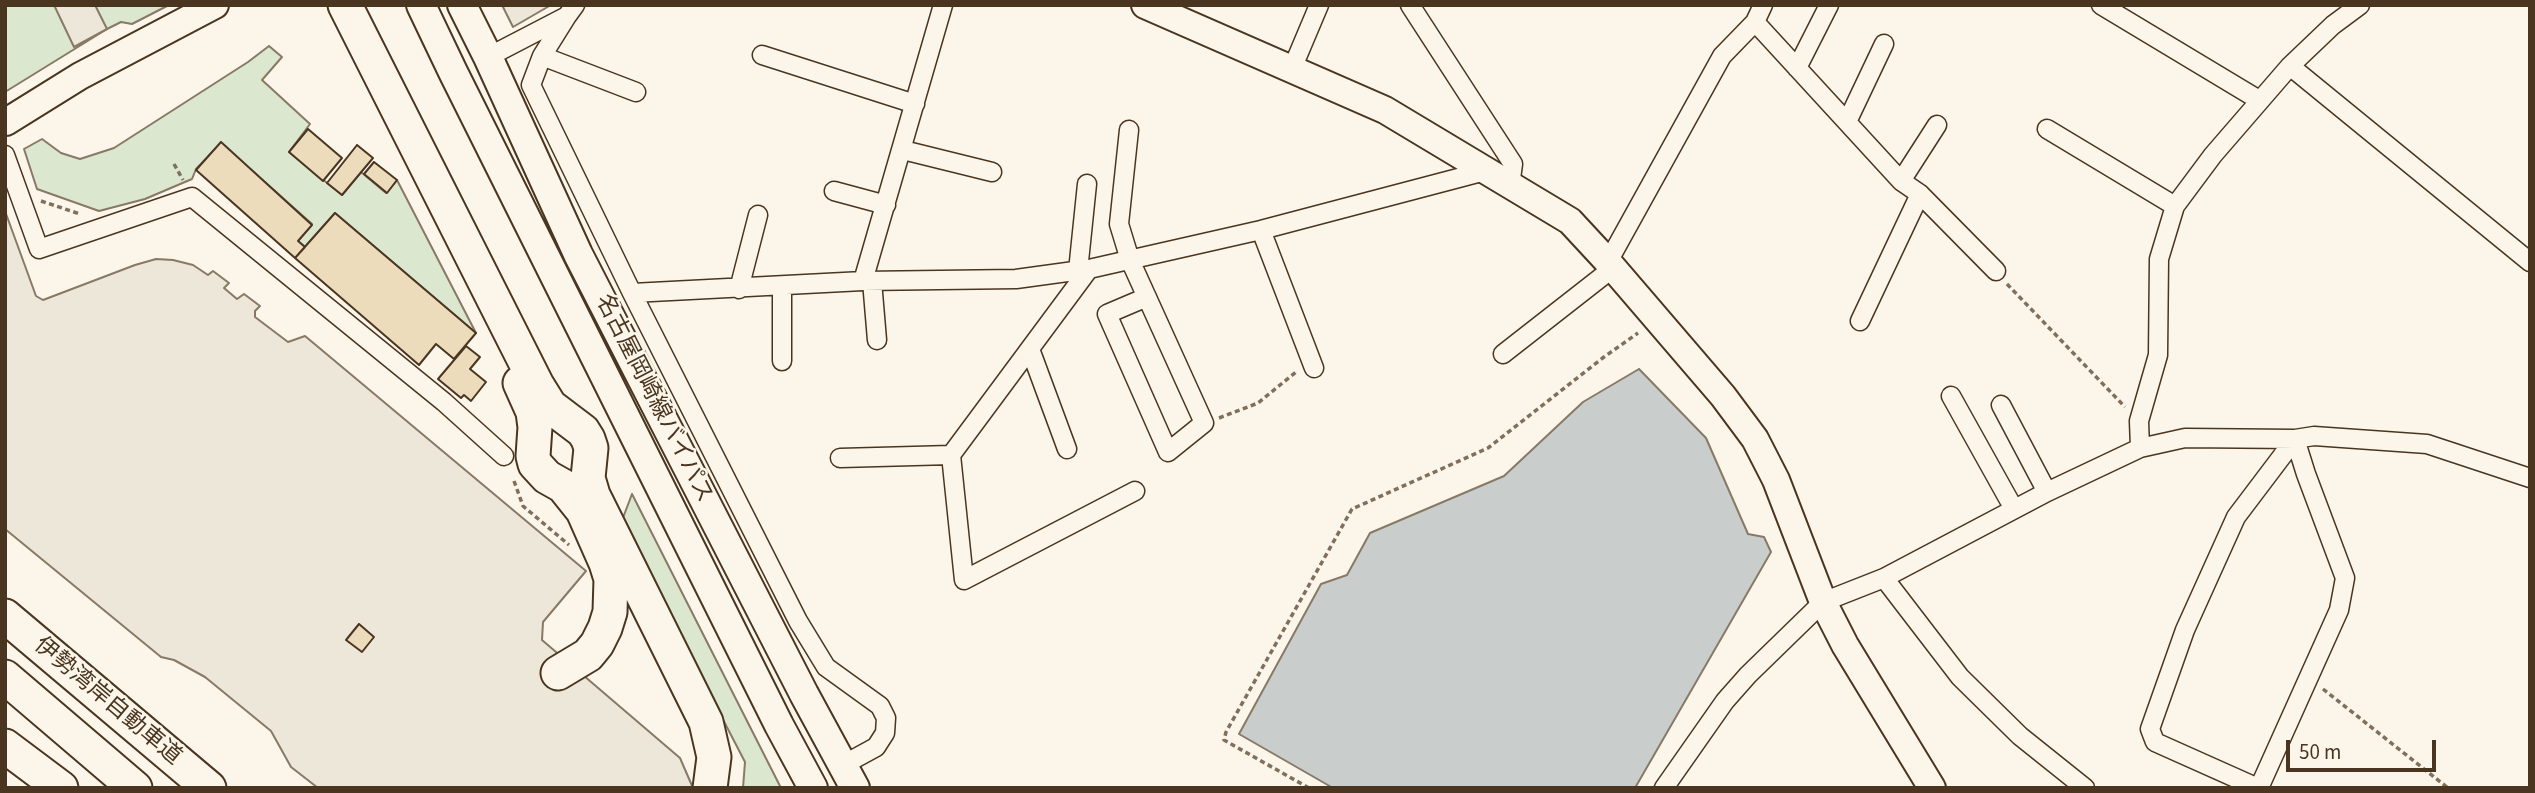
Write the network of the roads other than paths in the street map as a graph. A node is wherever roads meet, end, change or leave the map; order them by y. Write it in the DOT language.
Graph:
graph roads {
  1 [pos="215,5"];
  2 [pos="421,5"];
  3 [pos="462,5"];
  4 [pos="943,5"];
  5 [pos="1145,5"];
  6 [pos="1319,5"];
  7 [pos="1410,5"];
  8 [pos="1763,5"];
  9 [pos="1829,5"];
  10 [pos="2101,5"];
  11 [pos="2360,5"];
  12 [pos="337,9"];
  13 [pos="571,10"];
  14 [pos="1755,22"];
  15 [pos="1884,44"];
  16 [pos="762,55"];
  17 [pos="542,56"];
  18 [pos="488,57"];
  19 [pos="2290,66"];
  20 [pos="1797,68"];
  21 [pos="1292,69"];
  22 [pos="636,92"];
  23 [pos="2259,100"];
  24 [pos="915,104"];
  25 [pos="6,122"];
  26 [pos="1847,122"];
  27 [pos="1937,125"];
  28 [pos="2047,129"];
  29 [pos="1129,130"];
  30 [pos="902,149"];
  31 [pos="5,155"];
  32 [pos="1485,171"];
  33 [pos="992,172"];
  34 [pos="1901,181"];
  35 [pos="1087,184"];
  36 [pos="1510,186"];
  37 [pos="834,191"];
  38 [pos="1920,194"];
  39 [pos="886,205"];
  40 [pos="2175,206"];
  41 [pos="758,215"];
  42 [pos="1261,230"];
  43 [pos="1130,260"];
  44 [pos="2530,262"];
  45 [pos="1611,265"];
  46 [pos="1083,270"];
  47 [pos="1996,271"];
  48 [pos="868,281"];
  49 [pos="782,287"];
  50 [pos="739,289"];
  51 [pos="632,293"];
  52 [pos="1147,297"];
  53 [pos="1860,321"];
  54 [pos="877,340"];
  55 [pos="1030,349"];
  56 [pos="1503,354"];
  57 [pos="782,361"];
  58 [pos="1313,364"];
  59 [pos="1951,396"];
  60 [pos="2001,405"];
  61 [pos="2295,439"];
  62 [pos="2140,448"];
  63 [pos="1068,449"];
  64 [pos="951,455"];
  65 [pos="504,456"];
  66 [pos="840,458"];
  67 [pos="2530,478"];
  68 [pos="1135,491"];
  69 [pos="2047,492"];
  70 [pos="2014,509"];
  71 [pos="1884,578"];
  72 [pos="1823,603"];
  73 [pos="5,616"];
  74 [pos="558,673"];
  75 [pos="5,677"];
  76 [pos="5,746"];
  77 [pos="849,776"];
  78 [pos="61,788"];
  79 [pos="135,788"];
  80 [pos="209,788"];
  81 [pos="710,788"];
  82 [pos="813,788"];
  83 [pos="1664,788"];
  84 [pos="1932,788"];
  85 [pos="2085,788"];
  86 [pos="2258,788"];
  1 -- 25 [label="street"];
  2 -- 82 [label="main road, 名古屋岡崎線バイパス"];
  3 -- 18 [label="main road, 名古屋岡崎線バイパス"];
  4 -- 24 [label="street"];
  5 -- 21 [label="street"];
  6 -- 21 [label="street"];
  7 -- 36 [label="street"];
  8 -- 14 [label="street"];
  9 -- 20 [label="street"];
  10 -- 23 [label="street"];
  11 -- 19 [label="street"];
  12 -- 74 [label="highway"];
  12 -- 81 [label="highway"];
  13 -- 17 [label="street"];
  13 -- 18 [label="street"];
  14 -- 20 [label="street"];
  14 -- 45 [label="street"];
  15 -- 26 [label="street"];
  16 -- 24 [label="street"];
  17 -- 22 [label="street"];
  17 -- 51 [label="street"];
  18 -- 77 [label="main road, 名古屋岡崎線バイパス"];
  19 -- 23 [label="street"];
  19 -- 44 [label="street"];
  20 -- 26 [label="street"];
  21 -- 32 [label="street"];
  23 -- 40 [label="street"];
  24 -- 30 [label="street"];
  26 -- 34 [label="street"];
  27 -- 34 [label="street"];
  28 -- 40 [label="street"];
  29 -- 43 [label="street"];
  30 -- 33 [label="street"];
  30 -- 39 [label="street"];
  31 -- 65 [label="street"];
  32 -- 36 [label="street"];
  32 -- 42 [label="street"];
  34 -- 38 [label="street"];
  35 -- 46 [label="street"];
  36 -- 45 [label="street"];
  37 -- 39 [label="street"];
  38 -- 47 [label="street"];
  38 -- 53 [label="street"];
  39 -- 48 [label="street"];
  40 -- 62 [label="street"];
  41 -- 50 [label="street"];
  42 -- 43 [label="street"];
  42 -- 58 [label="street"];
  43 -- 46 [label="street"];
  43 -- 52 [label="street"];
  45 -- 56 [label="street"];
  45 -- 72 [label="street"];
  46 -- 48 [label="street"];
  46 -- 55 [label="street"];
  48 -- 49 [label="street"];
  48 -- 54 [label="street"];
  49 -- 50 [label="street"];
  49 -- 57 [label="street"];
  50 -- 51 [label="street"];
  51 -- 77 [label="street"];
  55 -- 63 [label="street"];
  55 -- 64 [label="street"];
  59 -- 70 [label="street"];
  60 -- 69 [label="street"];
  61 -- 62 [label="street"];
  61 -- 67 [label="street"];
  61 -- 86 [label="street"];
  61 -- 86 [label="street"];
  62 -- 69 [label="street"];
  64 -- 66 [label="street"];
  64 -- 68 [label="street"];
  69 -- 70 [label="street"];
  70 -- 71 [label="street"];
  71 -- 72 [label="street"];
  71 -- 85 [label="street"];
  72 -- 83 [label="street"];
  72 -- 84 [label="street"];
  73 -- 80 [label="highway, 伊勢湾岸自動車道"];
  75 -- 79 [label="highway, 伊勢湾岸自動車道"];
  76 -- 78 [label="highway"];
}
